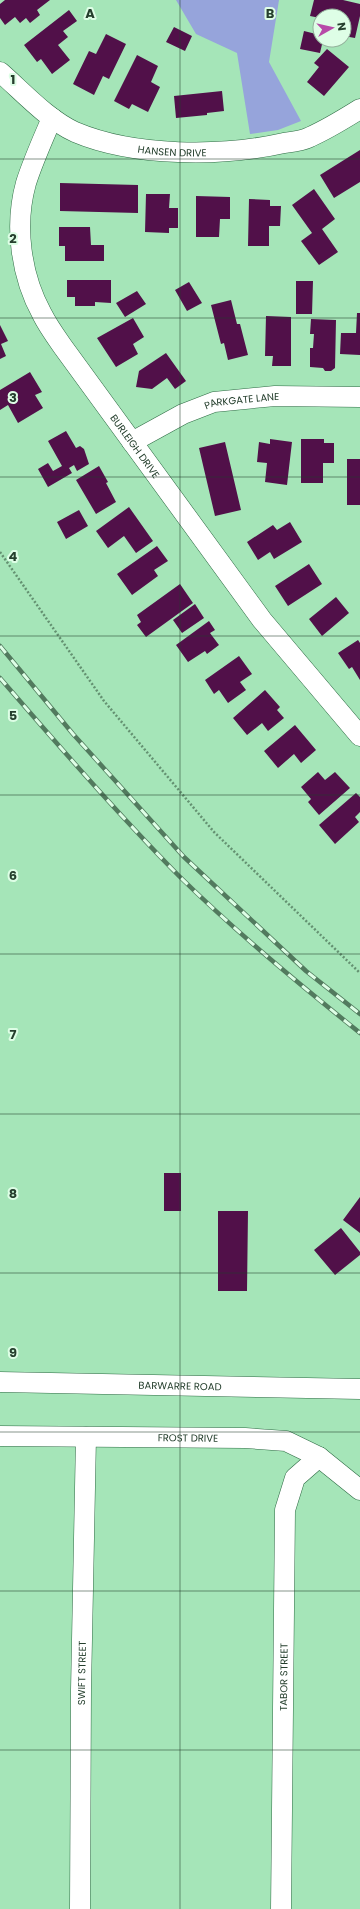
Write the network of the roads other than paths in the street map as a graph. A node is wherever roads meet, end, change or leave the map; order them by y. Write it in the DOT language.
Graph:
graph roads {
  1 [pos="0,72"];
  2 [pos="360,109"];
  3 [pos="52,118"];
  4 [pos="360,397"];
  5 [pos="132,442"];
  6 [pos="360,736"];
  7 [pos="0,1382"];
  8 [pos="360,1389"];
  9 [pos="0,1436"];
  10 [pos="86,1437"];
  11 [pos="319,1457"];
  12 [pos="360,1490"];
  13 [pos="80,1909"];
  14 [pos="281,1909"];
  1 -- 3 [label="street, HANSEN DRIVE"];
  2 -- 3 [label="street, HANSEN DRIVE"];
  3 -- 5 [label="street, BURLEIGH DRIVE"];
  4 -- 5 [label="street, PARKGATE LANE"];
  5 -- 6 [label="street, BURLEIGH DRIVE"];
  7 -- 8 [label="street, BARWARRE ROAD"];
  9 -- 10 [label="street, FROST DRIVE"];
  10 -- 11 [label="street, FROST DRIVE"];
  10 -- 13 [label="street, SWIFT STREET"];
  11 -- 12 [label="street, FROST DRIVE"];
  11 -- 14 [label="street, TABOR STREET"];
}
